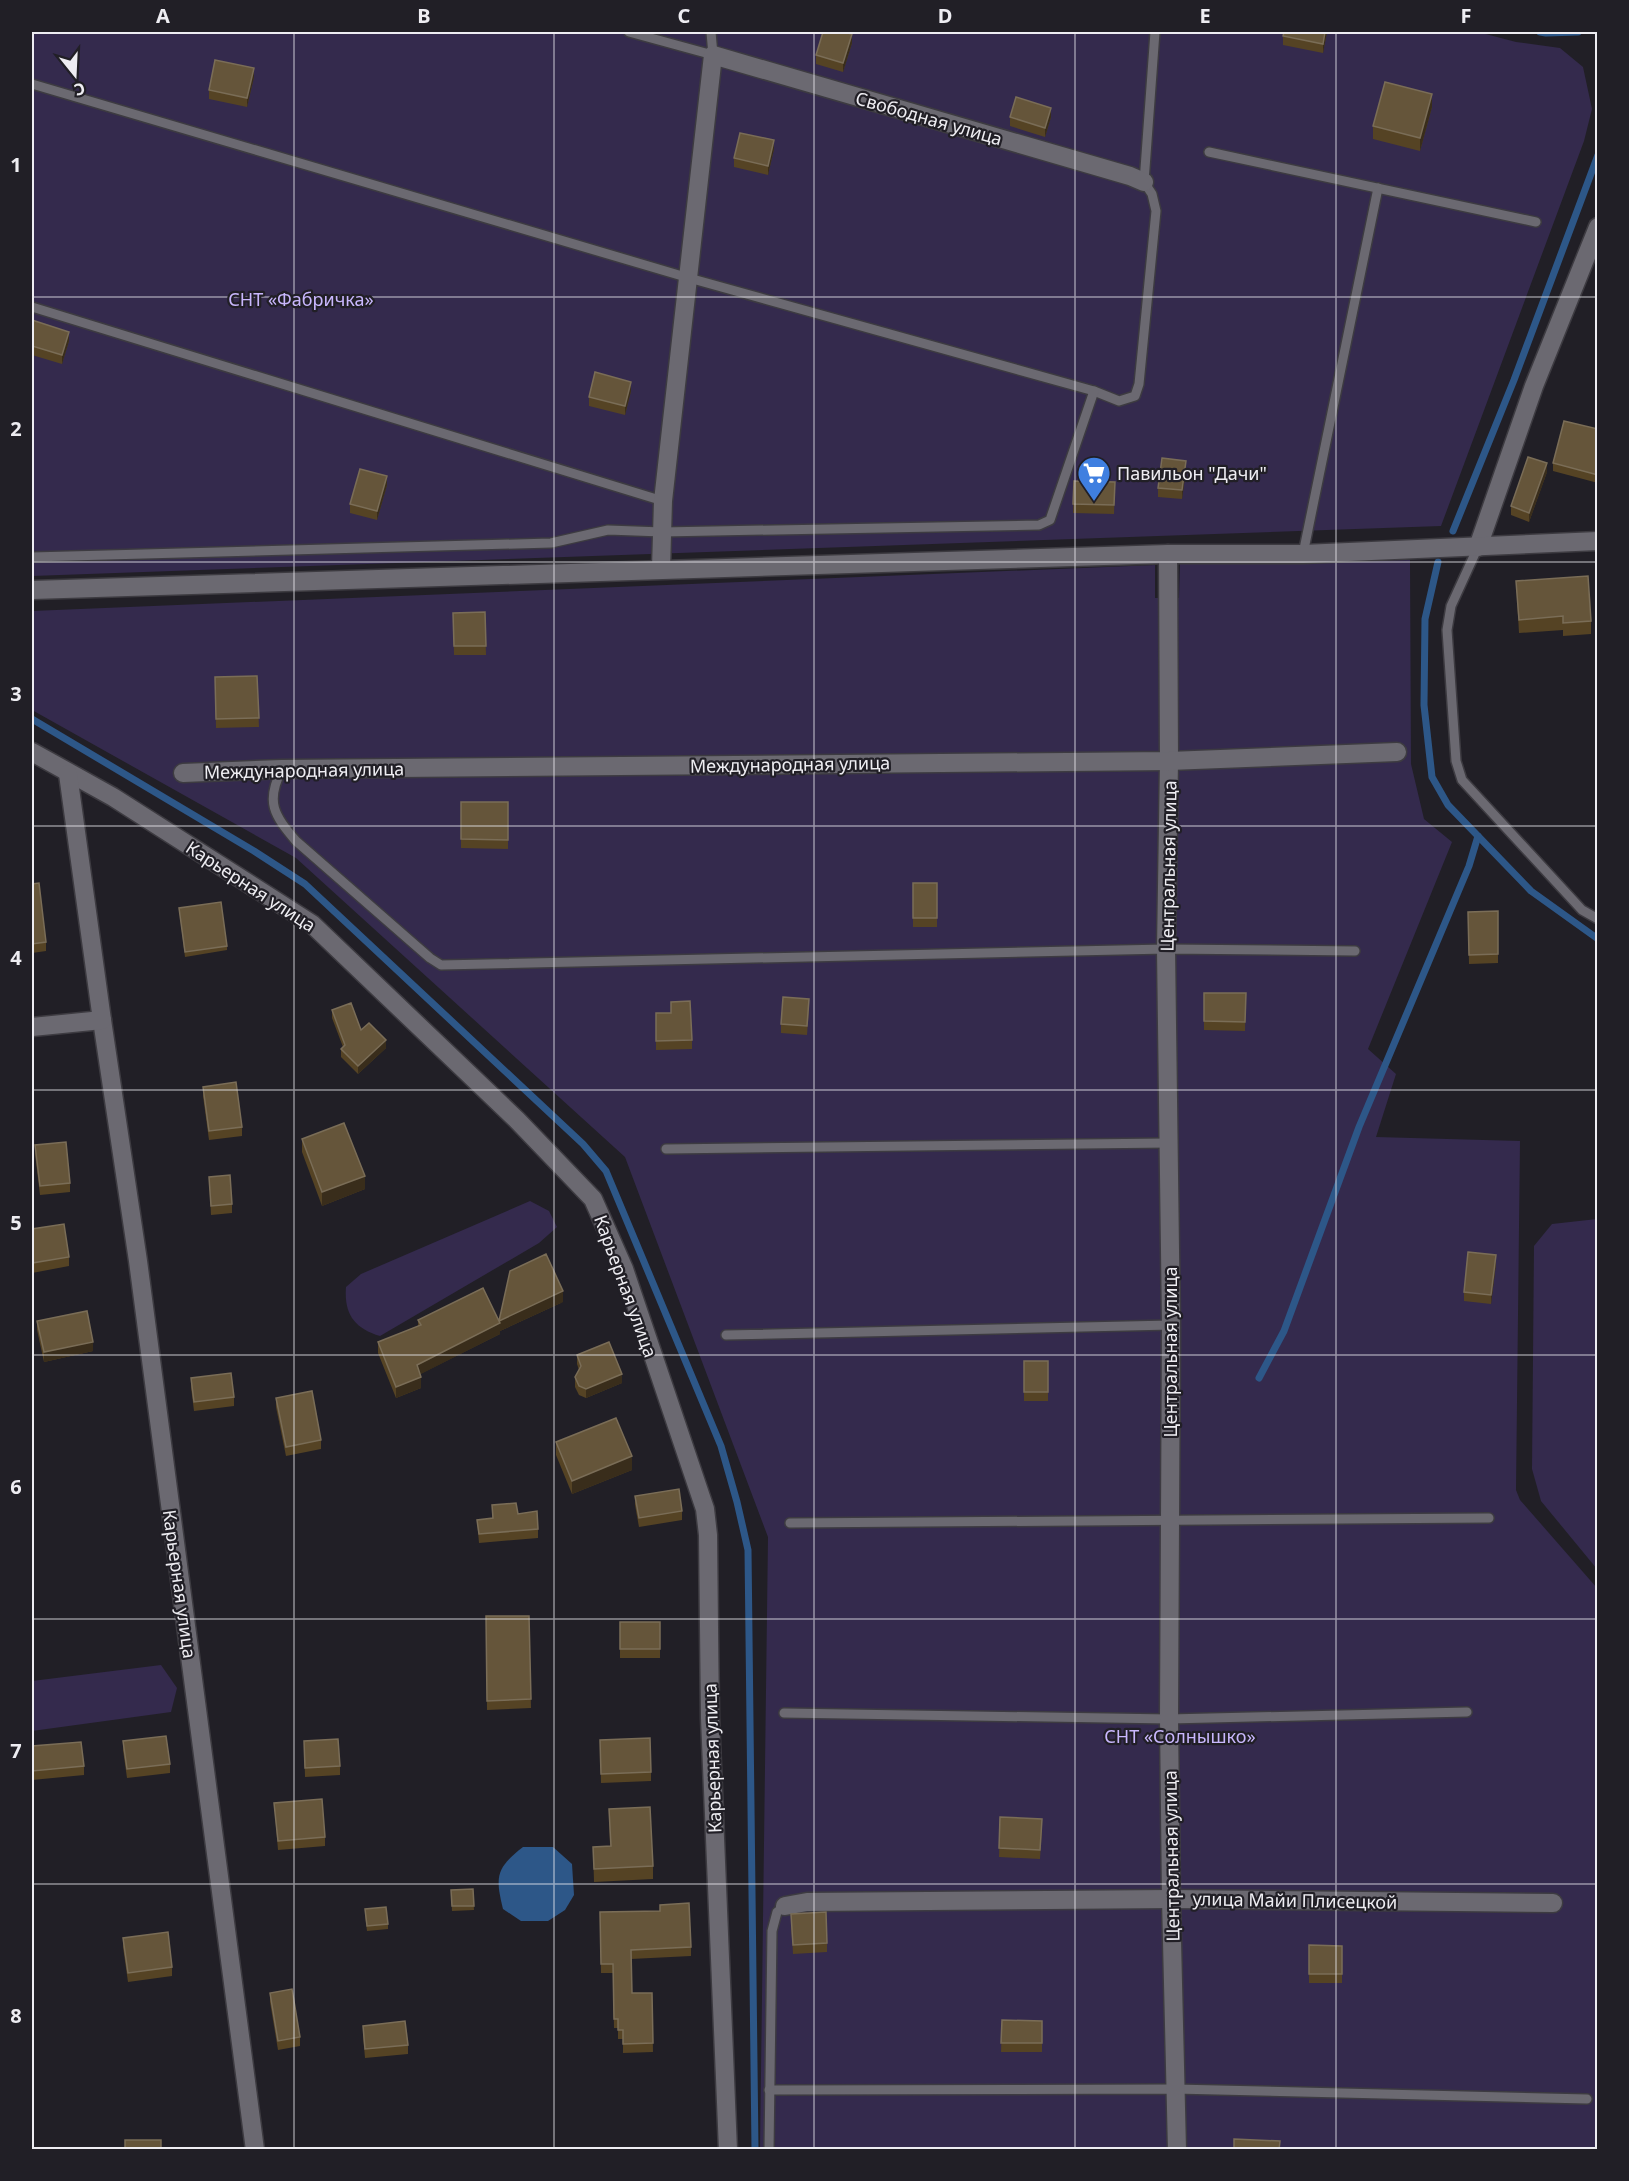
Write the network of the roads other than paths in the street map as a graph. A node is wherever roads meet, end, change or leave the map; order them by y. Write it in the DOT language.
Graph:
graph roads {
  1 [pos="629,32"];
  2 [pos="711,32"];
  3 [pos="1155,32"];
  4 [pos="713,56"];
  5 [pos="32,84"];
  6 [pos="1209,152"];
  7 [pos="1144,182"];
  8 [pos="1378,188"];
  9 [pos="1536,222"];
  10 [pos="1598,227"];
  11 [pos="689,278"];
  12 [pos="32,308"];
  13 [pos="1094,391"];
  14 [pos="663,501"];
  15 [pos="662,532"];
  16 [pos="1598,540"];
  17 [pos="1478,546"];
  18 [pos="1168,554"];
  19 [pos="1303,554"];
  20 [pos="32,557"];
  21 [pos="661,569"];
  22 [pos="32,590"];
  23 [pos="32,752"];
  24 [pos="1397,752"];
  25 [pos="1169,761"];
  26 [pos="282,769"];
  27 [pos="183,773"];
  28 [pos="68,774"];
  29 [pos="1598,919"];
  30 [pos="1166,950"];
  31 [pos="1355,951"];
  32 [pos="102,1020"];
  33 [pos="32,1027"];
  34 [pos="1168,1143"];
  35 [pos="666,1149"];
  36 [pos="1171,1325"];
  37 [pos="726,1335"];
  38 [pos="1490,1518"];
  39 [pos="1170,1519"];
  40 [pos="790,1523"];
  41 [pos="1467,1712"];
  42 [pos="784,1713"];
  43 [pos="1169,1719"];
  44 [pos="1171,1899"];
  45 [pos="1553,1903"];
  46 [pos="785,1906"];
  47 [pos="1175,2089"];
  48 [pos="770,2090"];
  49 [pos="1587,2099"];
  50 [pos="255,2150"];
  51 [pos="728,2150"];
  52 [pos="769,2150"];
  53 [pos="1177,2150"];
  1 -- 4 [label="lane"];
  2 -- 4 [label="lane"];
  3 -- 7 [label="lane"];
  4 -- 7 [label="street, Свободная улица"];
  4 -- 11 [label="street"];
  5 -- 11 [label="lane"];
  6 -- 8 [label="lane"];
  7 -- 13 [label="lane"];
  8 -- 9 [label="lane"];
  8 -- 19 [label="lane"];
  10 -- 17 [label="street"];
  11 -- 13 [label="lane"];
  11 -- 14 [label="street"];
  12 -- 14 [label="lane"];
  13 -- 15 [label="lane"];
  14 -- 15 [label="street"];
  15 -- 20 [label="lane"];
  15 -- 21 [label="street"];
  16 -- 17 [label="street"];
  17 -- 19 [label="street"];
  17 -- 29 [label="lane"];
  18 -- 19 [label="street"];
  18 -- 21 [label="street"];
  18 -- 25 [label="street, Центральная улица"];
  21 -- 22 [label="street"];
  23 -- 28 [label="street"];
  24 -- 25 [label="street, Международная улица"];
  25 -- 26 [label="street, Международная улица"];
  25 -- 30 [label="street, Центральная улица"];
  26 -- 27 [label="street, Международная улица"];
  26 -- 30 [label="lane"];
  28 -- 32 [label="street, Карьерная улица"];
  28 -- 51 [label="street, Карьерная улица"];
  30 -- 31 [label="lane"];
  30 -- 34 [label="street, Центральная улица"];
  32 -- 33 [label="street"];
  32 -- 50 [label="street, Карьерная улица"];
  34 -- 35 [label="lane"];
  34 -- 36 [label="street, Центральная улица"];
  36 -- 37 [label="lane"];
  36 -- 39 [label="street, Центральная улица"];
  38 -- 39 [label="lane"];
  39 -- 40 [label="lane"];
  39 -- 43 [label="street, Центральная улица"];
  41 -- 43 [label="lane"];
  42 -- 43 [label="lane"];
  43 -- 44 [label="street, Центральная улица"];
  44 -- 45 [label="street, улица Майи Плисецкой"];
  44 -- 46 [label="street, улица Майи Плисецкой"];
  44 -- 47 [label="street, Центральная улица"];
  46 -- 48 [label="lane"];
  47 -- 48 [label="lane"];
  47 -- 49 [label="lane"];
  47 -- 53 [label="street, Центральная улица"];
  48 -- 52 [label="lane"];
}
